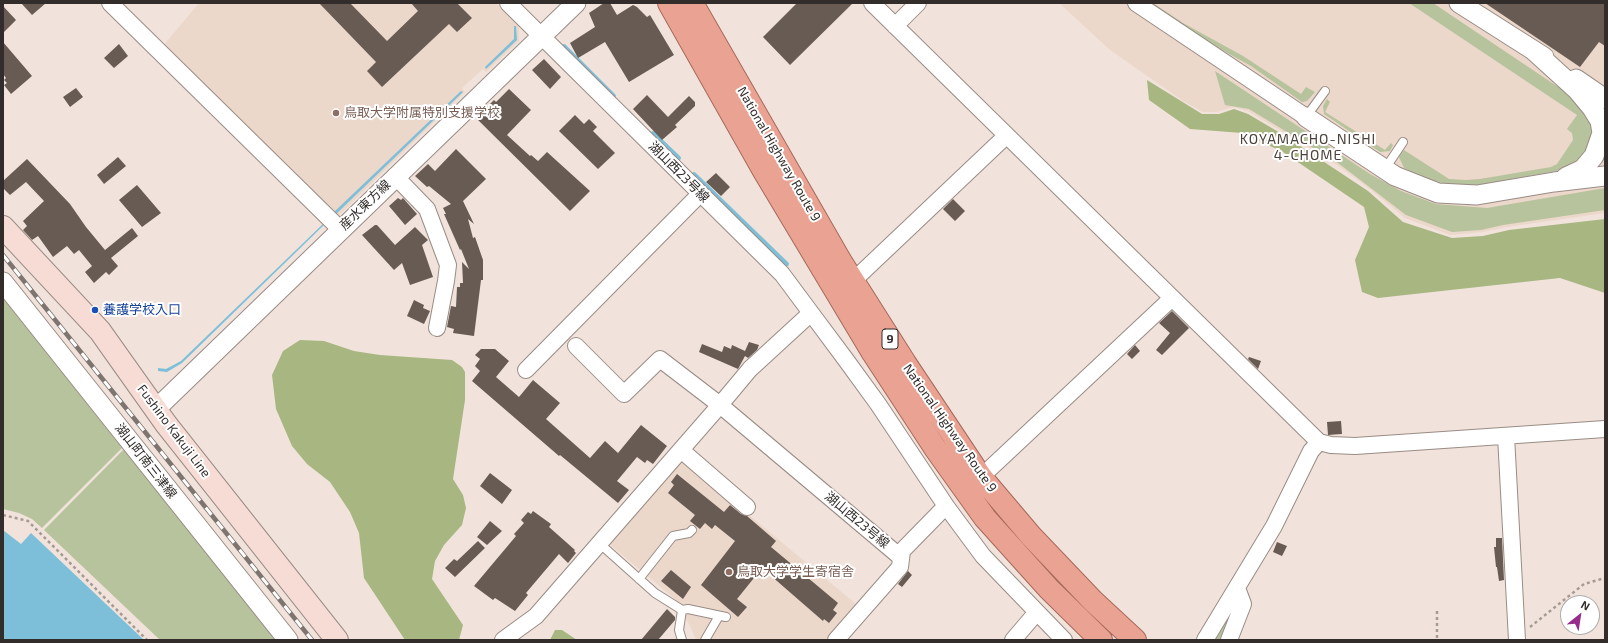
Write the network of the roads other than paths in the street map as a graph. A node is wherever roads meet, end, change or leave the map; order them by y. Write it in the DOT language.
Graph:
graph roads {
  1 [pos="110,3"];
  2 [pos="508,3"];
  3 [pos="576,3"];
  4 [pos="669,3"];
  5 [pos="692,3"];
  6 [pos="872,3"];
  7 [pos="918,3"];
  8 [pos="1136,3"];
  9 [pos="1459,3"];
  10 [pos="895,26"];
  11 [pos="542,36"];
  12 [pos="1533,50"];
  13 [pos="1325,91"];
  14 [pos="1605,99"];
  15 [pos="1306,117"];
  16 [pos="1006,136"];
  17 [pos="1403,142"];
  18 [pos="1385,170"];
  19 [pos="395,176"];
  20 [pos="1605,176"];
  21 [pos="1554,182"];
  22 [pos="700,194"];
  23 [pos="3,227"];
  24 [pos="340,229"];
  25 [pos="854,280"];
  26 [pos="3,282"];
  27 [pos="1172,298"];
  28 [pos="811,313"];
  29 [pos="437,328"];
  30 [pos="576,346"];
  31 [pos="526,370"];
  32 [pos="720,405"];
  33 [pos="156,409"];
  34 [pos="1605,429"];
  35 [pos="1506,436"];
  36 [pos="1318,442"];
  37 [pos="681,450"];
  38 [pos="981,477"];
  39 [pos="946,506"];
  40 [pos="747,507"];
  41 [pos="692,530"];
  42 [pos="599,544"];
  43 [pos="902,551"];
  44 [pos="639,579"];
  45 [pos="1237,588"];
  46 [pos="682,610"];
  47 [pos="1037,612"];
  48 [pos="1517,637"];
  49 [pos="288,640"];
  50 [pos="338,640"];
  51 [pos="503,640"];
  52 [pos="682,640"];
  53 [pos="705,640"];
  54 [pos="836,640"];
  55 [pos="1013,640"];
  56 [pos="1064,640"];
  57 [pos="1101,640"];
  58 [pos="1135,640"];
  59 [pos="1205,640"];
  60 [pos="1229,640"];
  1 -- 24 [label="street"];
  2 -- 11 [label="street, 湖山西23号線"];
  3 -- 11 [label="street, 産水東方線"];
  4 -- 57 [label="highway, National Highway Route 9 / 9"];
  5 -- 25 [label="highway, National Highway Route 9 / 9"];
  6 -- 10 [label="street"];
  7 -- 10 [label="street"];
  8 -- 15 [label="street"];
  9 -- 12 [label="street"];
  10 -- 16 [label="street"];
  11 -- 19 [label="street, 産水東方線"];
  11 -- 22 [label="street, 湖山西23号線"];
  12 -- 14 [label="street"];
  12 -- 21 [label="street"];
  13 -- 15 [label="lane"];
  15 -- 18 [label="street"];
  16 -- 25 [label="street"];
  16 -- 27 [label="street"];
  17 -- 18 [label="lane"];
  18 -- 21 [label="street"];
  19 -- 24 [label="street, 産水東方線"];
  19 -- 29 [label="street"];
  20 -- 21 [label="street"];
  22 -- 28 [label="street, 湖山西23号線"];
  22 -- 31 [label="street"];
  23 -- 33 [label="main road, Fushino Kakuji Line"];
  24 -- 33 [label="street, 産水東方線"];
  25 -- 38 [label="highway, National Highway Route 9 / 9"];
  26 -- 49 [label="street, 湖山町南三津線"];
  27 -- 36 [label="street"];
  27 -- 38 [label="street"];
  28 -- 32 [label="street"];
  28 -- 39 [label="street, 湖山西23号線"];
  30 -- 32 [label="street"];
  32 -- 37 [label="street"];
  32 -- 43 [label="street, 湖山西23号線"];
  33 -- 50 [label="main road, Fushino Kakuji Line"];
  34 -- 35 [label="street"];
  35 -- 36 [label="street"];
  35 -- 48 [label="street"];
  36 -- 45 [label="street"];
  37 -- 40 [label="street"];
  37 -- 42 [label="street"];
  38 -- 58 [label="highway, National Highway Route 9 / 9"];
  39 -- 43 [label="street, 湖山西23号線"];
  39 -- 47 [label="street"];
  41 -- 44 [label="lane"];
  42 -- 44 [label="lane"];
  42 -- 51 [label="street"];
  43 -- 54 [label="street"];
  44 -- 46 [label="lane"];
  45 -- 59 [label="street"];
  45 -- 60 [label="street"];
  46 -- 52 [label="lane"];
  46 -- 53 [label="lane"];
  47 -- 55 [label="street"];
  47 -- 56 [label="street"];
}
